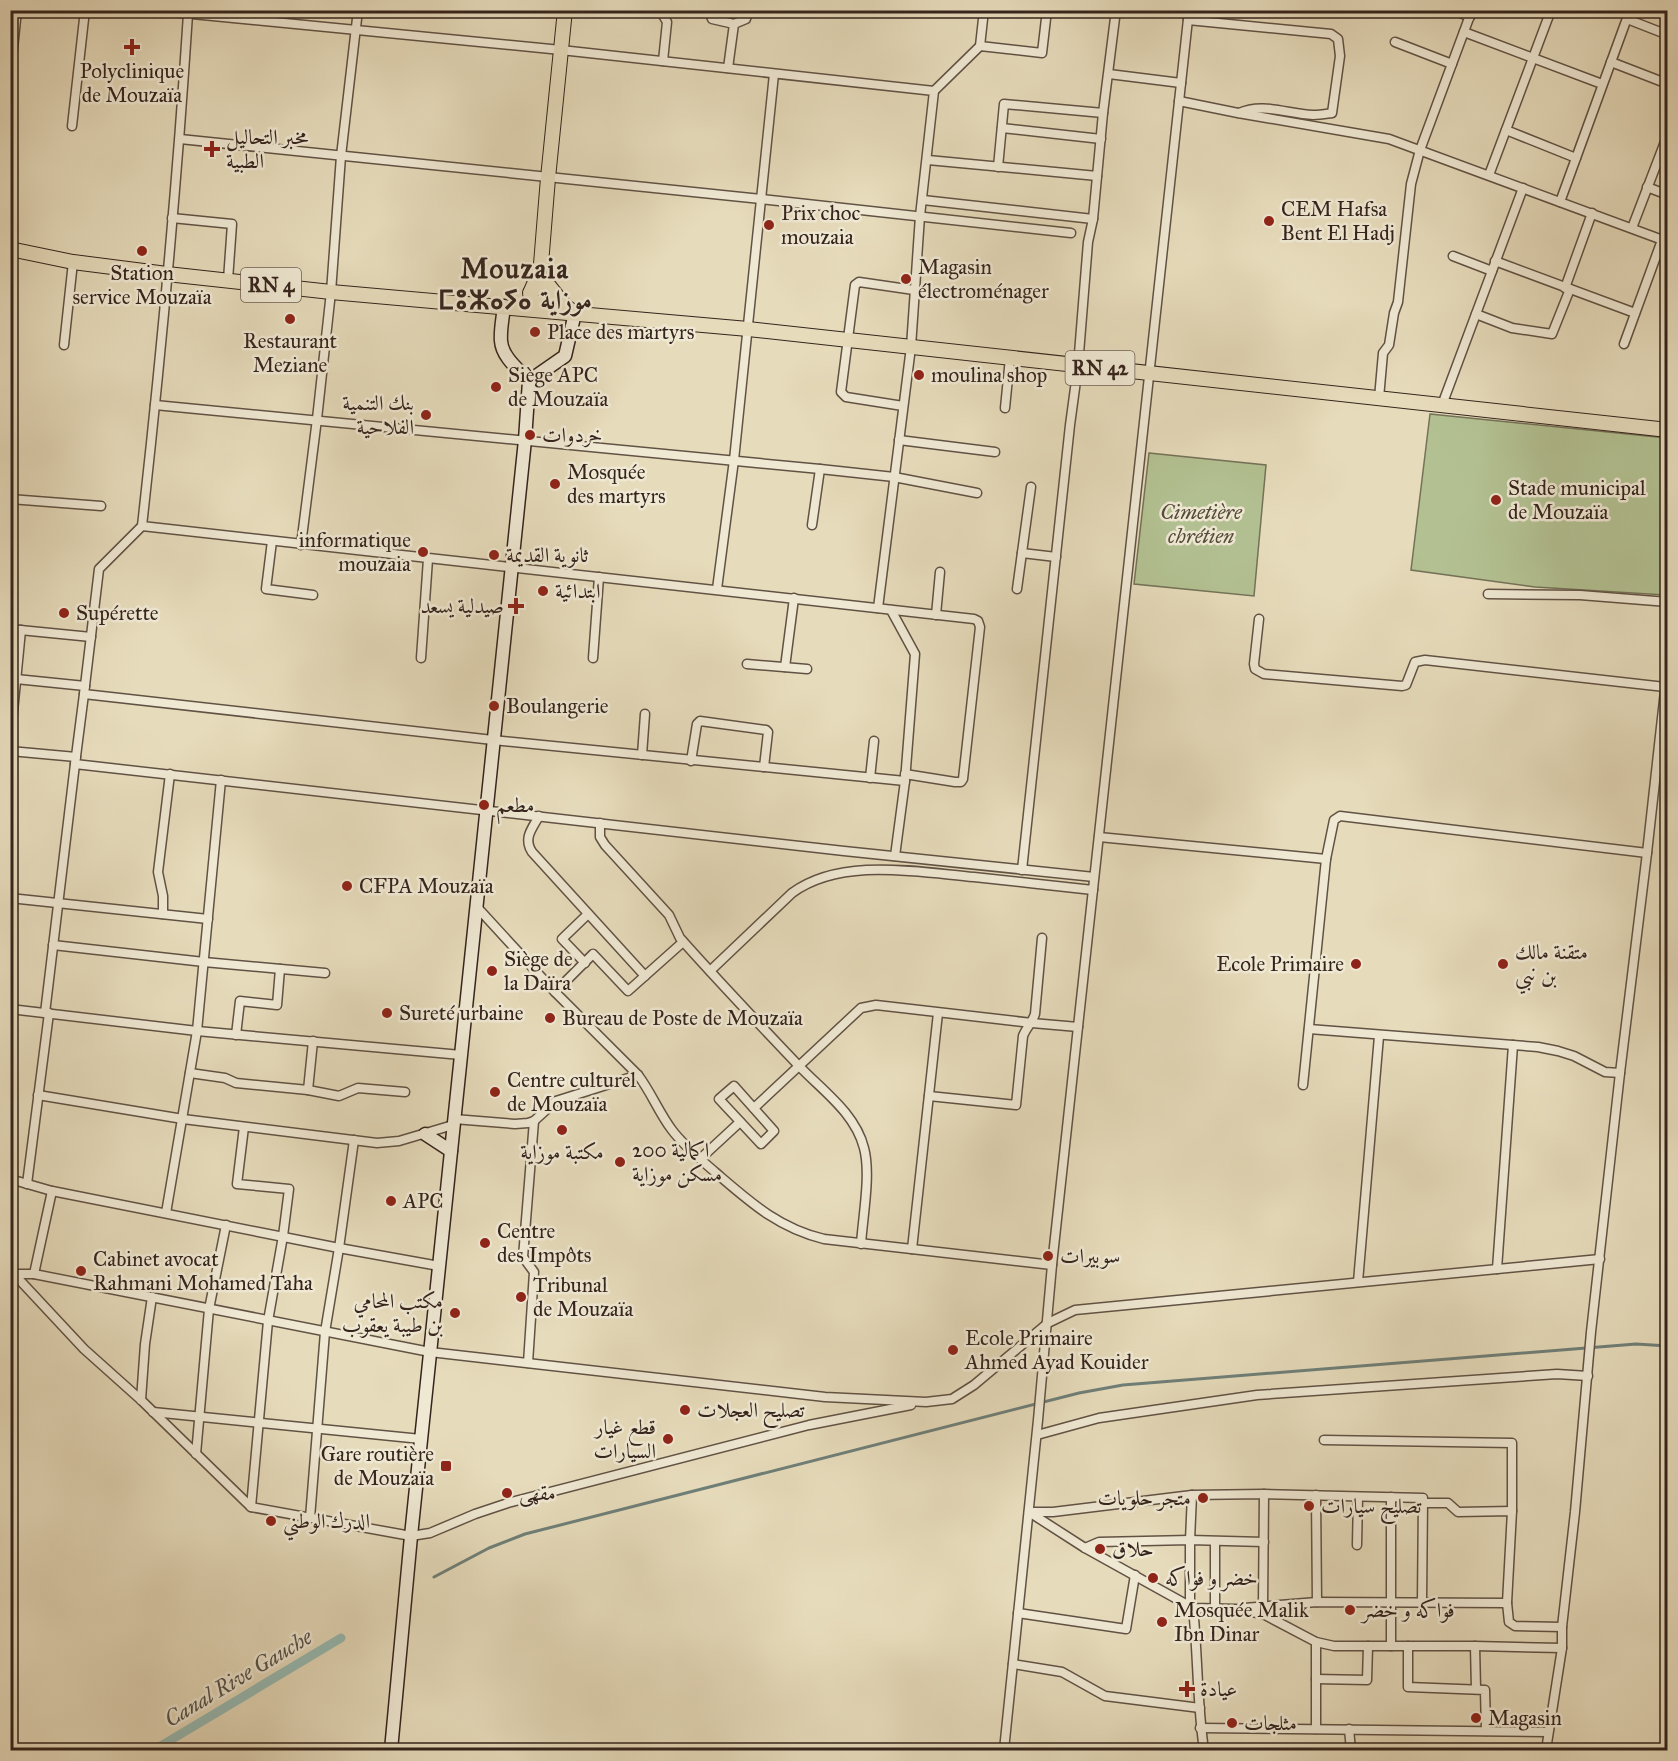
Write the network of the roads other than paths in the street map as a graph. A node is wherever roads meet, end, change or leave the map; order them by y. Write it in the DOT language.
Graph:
graph roads {
  1 [pos="17,10"];
  2 [pos="85,10"];
  3 [pos="151,10"];
  4 [pos="358,10"];
  5 [pos="565,10"];
  6 [pos="660,10"];
  7 [pos="709,10"];
  8 [pos="748,10"];
  9 [pos="984,10"];
  10 [pos="1047,10"];
  11 [pos="1116,10"];
  12 [pos="1453,10"];
  13 [pos="1551,10"];
  14 [pos="187,12"];
  15 [pos="1471,14"];
  16 [pos="1189,15"];
  17 [pos="1629,15"];
  18 [pos="734,24"];
  19 [pos="356,30"];
  20 [pos="1464,32"];
  21 [pos="1668,35"];
  22 [pos="13,37"];
  23 [pos="1395,42"];
  24 [pos="980,46"];
  25 [pos="561,50"];
  26 [pos="1533,58"];
  27 [pos="663,61"];
  28 [pos="1611,62"];
  29 [pos="1452,64"];
  30 [pos="728,68"];
  31 [pos="774,74"];
  32 [pos="1109,74"];
  33 [pos="10,78"];
  34 [pos="1181,82"];
  35 [pos="1602,84"];
  36 [pos="1668,84"];
  37 [pos="934,91"];
  38 [pos="1179,101"];
  39 [pos="1103,113"];
  40 [pos="1238,113"];
  41 [pos="72,126"];
  42 [pos="1002,128"];
  43 [pos="1506,130"];
  44 [pos="1668,134"];
  45 [pos="1101,139"];
  46 [pos="180,140"];
  47 [pos="1666,144"];
  48 [pos="1420,150"];
  49 [pos="341,156"];
  50 [pos="1576,158"];
  51 [pos="928,160"];
  52 [pos="998,167"];
  53 [pos="1489,175"];
  54 [pos="1097,176"];
  55 [pos="548,178"];
  56 [pos="1647,187"];
  57 [pos="1523,188"];
  58 [pos="1668,195"];
  59 [pos="761,199"];
  60 [pos="923,200"];
  61 [pos="1560,202"];
  62 [pos="1592,213"];
  63 [pos="920,216"];
  64 [pos="172,218"];
  65 [pos="1093,219"];
  66 [pos="1632,228"];
  67 [pos="1071,233"];
  68 [pos="1665,241"];
  69 [pos="10,249"];
  70 [pos="1453,256"];
  71 [pos="1495,261"];
  72 [pos="73,262"];
  73 [pos="1492,271"];
  74 [pos="167,274"];
  75 [pos="228,280"];
  76 [pos="1568,288"];
  77 [pos="914,290"];
  78 [pos="331,292"];
  79 [pos="540,293"];
  80 [pos="504,306"];
  81 [pos="575,313"];
  82 [pos="1635,313"];
  83 [pos="1476,314"];
  84 [pos="748,329"];
  85 [pos="848,340"];
  86 [pos="1624,344"];
  87 [pos="64,345"];
  88 [pos="911,346"];
  89 [pos="1010,358"];
  90 [pos="1078,366"];
  91 [pos="1149,374"];
  92 [pos="529,381"];
  93 [pos="1379,398"];
  94 [pos="155,405"];
  95 [pos="1442,405"];
  96 [pos="903,406"];
  97 [pos="1005,408"];
  98 [pos="317,419"];
  99 [pos="1668,430"];
  100 [pos="525,440"];
  101 [pos="899,440"];
  102 [pos="994,452"];
  103 [pos="734,460"];
  104 [pos="820,469"];
  105 [pos="894,477"];
  106 [pos="1031,487"];
  107 [pos="977,492"];
  108 [pos="10,499"];
  109 [pos="101,506"];
  110 [pos="812,525"];
  111 [pos="142,526"];
  112 [pos="272,541"];
  113 [pos="301,545"];
  114 [pos="1022,553"];
  115 [pos="1056,557"];
  116 [pos="428,559"];
  117 [pos="511,568"];
  118 [pos="940,572"];
  119 [pos="599,577"];
  120 [pos="717,589"];
  121 [pos="1017,589"];
  122 [pos="1488,594"];
  123 [pos="313,595"];
  124 [pos="794,598"];
  125 [pos="1668,602"];
  126 [pos="878,608"];
  127 [pos="891,610"];
  128 [pos="936,615"];
  129 [pos="1259,619"];
  130 [pos="10,629"];
  131 [pos="21,630"];
  132 [pos="91,637"];
  133 [pos="420,658"];
  134 [pos="593,658"];
  135 [pos="747,664"];
  136 [pos="1668,664"];
  137 [pos="785,668"];
  138 [pos="807,669"];
  139 [pos="16,679"];
  140 [pos="1665,687"];
  141 [pos="84,690"];
  142 [pos="645,714"];
  143 [pos="12,722"];
  144 [pos="493,740"];
  145 [pos="874,741"];
  146 [pos="10,751"];
  147 [pos="642,755"];
  148 [pos="76,760"];
  149 [pos="692,761"];
  150 [pos="764,767"];
  151 [pos="170,774"];
  152 [pos="870,778"];
  153 [pos="905,778"];
  154 [pos="222,780"];
  155 [pos="486,810"];
  156 [pos="539,816"];
  157 [pos="600,823"];
  158 [pos="1099,837"];
  159 [pos="1647,853"];
  160 [pos="895,856"];
  161 [pos="1326,859"];
  162 [pos="1022,870"];
  163 [pos="1094,877"];
  164 [pos="1093,890"];
  165 [pos="10,898"];
  166 [pos="58,903"];
  167 [pos="476,906"];
  168 [pos="163,914"];
  169 [pos="588,914"];
  170 [pos="208,919"];
  171 [pos="1042,938"];
  172 [pos="683,942"];
  173 [pos="53,945"];
  174 [pos="204,962"];
  175 [pos="585,963"];
  176 [pos="280,969"];
  177 [pos="710,971"];
  178 [pos="325,973"];
  179 [pos="645,976"];
  180 [pos="555,992"];
  181 [pos="10,1009"];
  182 [pos="938,1012"];
  183 [pos="47,1013"];
  184 [pos="1032,1023"];
  185 [pos="1078,1027"];
  186 [pos="1309,1029"];
  187 [pos="197,1031"];
  188 [pos="236,1035"];
  189 [pos="1379,1036"];
  190 [pos="313,1041"];
  191 [pos="1513,1045"];
  192 [pos="461,1055"];
  193 [pos="799,1066"];
  194 [pos="1620,1072"];
  195 [pos="190,1073"];
  196 [pos="638,1075"];
  197 [pos="1303,1085"];
  198 [pos="308,1090"];
  199 [pos="405,1092"];
  200 [pos="38,1095"];
  201 [pos="929,1096"];
  202 [pos="754,1108"];
  203 [pos="183,1119"];
  204 [pos="534,1120"];
  205 [pos="454,1122"];
  206 [pos="740,1122"];
  207 [pos="244,1126"];
  208 [pos="425,1134"];
  209 [pos="354,1140"];
  210 [pos="451,1151"];
  211 [pos="700,1159"];
  212 [pos="10,1179"];
  213 [pos="27,1184"];
  214 [pos="52,1191"];
  215 [pos="166,1213"];
  216 [pos="226,1225"];
  217 [pos="283,1236"];
  218 [pos="861,1244"];
  219 [pos="339,1248"];
  220 [pos="912,1250"];
  221 [pos="1600,1259"];
  222 [pos="10,1264"];
  223 [pos="1052,1265"];
  224 [pos="439,1266"];
  225 [pos="1497,1269"];
  226 [pos="14,1274"];
  227 [pos="34,1274"];
  228 [pos="1358,1282"];
  229 [pos="152,1297"];
  230 [pos="209,1309"];
  231 [pos="268,1321"];
  232 [pos="1048,1323"];
  233 [pos="325,1332"];
  234 [pos="430,1352"];
  235 [pos="528,1364"];
  236 [pos="1588,1376"];
  237 [pos="141,1400"];
  238 [pos="926,1402"];
  239 [pos="153,1412"];
  240 [pos="199,1417"];
  241 [pos="259,1423"];
  242 [pos="317,1428"];
  243 [pos="1037,1435"];
  244 [pos="421,1439"];
  245 [pos="1324,1440"];
  246 [pos="196,1454"];
  247 [pos="1264,1494"];
  248 [pos="1192,1496"];
  249 [pos="1316,1496"];
  250 [pos="1358,1497"];
  251 [pos="1391,1497"];
  252 [pos="1423,1503"];
  253 [pos="251,1507"];
  254 [pos="1512,1511"];
  255 [pos="1029,1512"];
  256 [pos="310,1518"];
  257 [pos="411,1536"];
  258 [pos="1190,1540"];
  259 [pos="1215,1542"];
  260 [pos="1264,1542"];
  261 [pos="1357,1545"];
  262 [pos="1085,1548"];
  263 [pos="1135,1575"];
  264 [pos="1391,1601"];
  265 [pos="1317,1602"];
  266 [pos="1422,1602"];
  267 [pos="1507,1603"];
  268 [pos="1192,1606"];
  269 [pos="1263,1606"];
  270 [pos="1215,1608"];
  271 [pos="1235,1609"];
  272 [pos="1018,1613"];
  273 [pos="1562,1627"];
  274 [pos="1316,1642"];
  275 [pos="1368,1646"];
  276 [pos="1391,1646"];
  277 [pos="1408,1646"];
  278 [pos="1475,1646"];
  279 [pos="1562,1648"];
  280 [pos="1013,1664"];
  281 [pos="1316,1679"];
  282 [pos="1476,1689"];
  283 [pos="1200,1708"];
  284 [pos="1200,1728"];
  285 [pos="1316,1729"];
  286 [pos="1349,1729"];
  287 [pos="1486,1731"];
  288 [pos="1548,1732"];
  289 [pos="391,1750"];
  290 [pos="1004,1750"];
  291 [pos="1039,1750"];
  292 [pos="1204,1750"];
  293 [pos="1351,1750"];
  294 [pos="1546,1750"];
  1 -- 22 [label="street"];
  2 -- 41 [label="street"];
  3 -- 14 [label="street"];
  4 -- 19 [label="street"];
  5 -- 25 [label="main road"];
  6 -- 27 [label="street"];
  7 -- 18 [label="street"];
  8 -- 18 [label="street"];
  9 -- 24 [label="street"];
  10 -- 24 [label="street"];
  11 -- 32 [label="street"];
  12 -- 15 [label="street"];
  13 -- 26 [label="street"];
  14 -- 19 [label="street"];
  14 -- 46 [label="street"];
  15 -- 20 [label="street"];
  16 -- 34 [label="street"];
  16 -- 40 [label="street"];
  17 -- 21 [label="street"];
  17 -- 28 [label="street"];
  18 -- 30 [label="street"];
  19 -- 25 [label="street"];
  19 -- 49 [label="street"];
  20 -- 26 [label="street"];
  20 -- 29 [label="street"];
  22 -- 33 [label="street"];
  23 -- 29 [label="street"];
  24 -- 37 [label="street"];
  25 -- 27 [label="street"];
  25 -- 55 [label="main road"];
  26 -- 35 [label="street"];
  26 -- 43 [label="street"];
  27 -- 30 [label="street"];
  28 -- 35 [label="street"];
  28 -- 36 [label="street"];
  29 -- 48 [label="street"];
  30 -- 31 [label="street"];
  31 -- 37 [label="street"];
  31 -- 59 [label="street"];
  32 -- 34 [label="street"];
  32 -- 39 [label="street"];
  34 -- 38 [label="street"];
  35 -- 50 [label="street"];
  37 -- 51 [label="street"];
  38 -- 40 [label="street"];
  38 -- 91 [label="street"];
  39 -- 42 [label="street"];
  39 -- 45 [label="street"];
  40 -- 48 [label="street"];
  42 -- 45 [label="street"];
  42 -- 52 [label="street"];
  43 -- 50 [label="street"];
  43 -- 53 [label="street"];
  44 -- 47 [label="street"];
  45 -- 54 [label="street"];
  46 -- 49 [label="street"];
  46 -- 64 [label="street"];
  47 -- 56 [label="street"];
  48 -- 53 [label="street"];
  48 -- 93 [label="street"];
  49 -- 55 [label="street"];
  49 -- 78 [label="street"];
  50 -- 61 [label="street"];
  51 -- 52 [label="street"];
  51 -- 60 [label="street"];
  52 -- 54 [label="street"];
  53 -- 57 [label="street"];
  54 -- 65 [label="street"];
  55 -- 59 [label="street"];
  55 -- 79 [label="main road"];
  56 -- 58 [label="street"];
  56 -- 66 [label="street"];
  57 -- 61 [label="street"];
  57 -- 71 [label="street"];
  59 -- 63 [label="street"];
  59 -- 84 [label="street"];
  60 -- 63 [label="street"];
  60 -- 65 [label="street"];
  61 -- 62 [label="street"];
  62 -- 66 [label="street"];
  62 -- 76 [label="street"];
  63 -- 67 [label="street"];
  63 -- 77 [label="street"];
  64 -- 74 [label="street"];
  64 -- 75 [label="street"];
  65 -- 90 [label="street"];
  66 -- 68 [label="street"];
  68 -- 82 [label="street"];
  69 -- 72 [label="main road, RN 4"];
  70 -- 73 [label="street"];
  71 -- 73 [label="street"];
  71 -- 76 [label="street"];
  72 -- 74 [label="main road, RN 4"];
  72 -- 87 [label="street"];
  73 -- 83 [label="street"];
  74 -- 75 [label="main road, RN 4"];
  74 -- 94 [label="street"];
  75 -- 78 [label="main road, RN 4"];
  76 -- 82 [label="street"];
  76 -- 83 [label="street"];
  77 -- 85 [label="street"];
  77 -- 88 [label="street"];
  78 -- 80 [label="main road, RN 4"];
  78 -- 98 [label="street"];
  79 -- 80 [label="main road, RN 4"];
  79 -- 80 [label="main road"];
  79 -- 81 [label="main road, RN 42"];
  79 -- 81 [label="main road"];
  80 -- 92 [label="main road"];
  81 -- 84 [label="main road, RN 42"];
  81 -- 92 [label="main road"];
  82 -- 86 [label="street"];
  83 -- 95 [label="street"];
  84 -- 85 [label="main road, RN 42"];
  84 -- 103 [label="street"];
  85 -- 88 [label="main road, RN 42"];
  85 -- 96 [label="street"];
  88 -- 89 [label="main road, RN 42"];
  88 -- 96 [label="street"];
  89 -- 90 [label="main road, RN 42"];
  89 -- 97 [label="street"];
  90 -- 91 [label="main road, RN 42"];
  90 -- 115 [label="street"];
  91 -- 93 [label="main road, RN 42"];
  91 -- 158 [label="street"];
  92 -- 100 [label="main road"];
  93 -- 95 [label="main road, RN 42"];
  94 -- 98 [label="street"];
  94 -- 111 [label="street"];
  95 -- 99 [label="main road, RN 42"];
  96 -- 101 [label="street"];
  98 -- 100 [label="street"];
  98 -- 113 [label="street"];
  100 -- 103 [label="street"];
  100 -- 117 [label="main road"];
  101 -- 102 [label="street"];
  101 -- 105 [label="street"];
  103 -- 104 [label="street"];
  103 -- 120 [label="street"];
  104 -- 105 [label="street"];
  104 -- 110 [label="street"];
  105 -- 107 [label="street"];
  105 -- 126 [label="street"];
  106 -- 114 [label="street"];
  108 -- 109 [label="street"];
  111 -- 112 [label="street"];
  111 -- 132 [label="street"];
  112 -- 113 [label="street"];
  112 -- 123 [label="street"];
  113 -- 116 [label="street"];
  114 -- 115 [label="street"];
  114 -- 121 [label="street"];
  115 -- 162 [label="street"];
  116 -- 117 [label="street"];
  116 -- 133 [label="street"];
  117 -- 119 [label="street"];
  117 -- 144 [label="main road"];
  118 -- 128 [label="street"];
  119 -- 120 [label="street"];
  119 -- 134 [label="street"];
  120 -- 124 [label="street"];
  122 -- 125 [label="street"];
  124 -- 126 [label="street"];
  124 -- 137 [label="street"];
  126 -- 127 [label="street"];
  127 -- 128 [label="street"];
  127 -- 153 [label="street"];
  128 -- 153 [label="street"];
  129 -- 140 [label="street"];
  130 -- 131 [label="street"];
  131 -- 132 [label="street"];
  131 -- 139 [label="street"];
  132 -- 141 [label="street"];
  135 -- 137 [label="street"];
  136 -- 140 [label="street"];
  137 -- 138 [label="street"];
  139 -- 141 [label="street"];
  139 -- 143 [label="street"];
  140 -- 159 [label="street"];
  141 -- 144 [label="street"];
  141 -- 148 [label="street"];
  142 -- 147 [label="street"];
  144 -- 147 [label="street"];
  144 -- 155 [label="main road"];
  145 -- 152 [label="street"];
  146 -- 148 [label="street"];
  147 -- 149 [label="street"];
  148 -- 151 [label="street"];
  148 -- 166 [label="street"];
  149 -- 150 [label="street"];
  149 -- 150 [label="street"];
  150 -- 152 [label="street"];
  151 -- 154 [label="street"];
  151 -- 168 [label="street"];
  152 -- 153 [label="street"];
  153 -- 160 [label="street"];
  154 -- 155 [label="street"];
  154 -- 170 [label="street"];
  155 -- 156 [label="street"];
  155 -- 167 [label="main road"];
  156 -- 157 [label="street"];
  156 -- 169 [label="street"];
  157 -- 160 [label="street"];
  157 -- 172 [label="street"];
  158 -- 161 [label="street"];
  158 -- 163 [label="street"];
  159 -- 161 [label="street"];
  159 -- 194 [label="street"];
  160 -- 162 [label="street"];
  161 -- 186 [label="street"];
  162 -- 163 [label="street"];
  163 -- 164 [label="street"];
  164 -- 177 [label="street"];
  164 -- 185 [label="street"];
  165 -- 166 [label="street"];
  166 -- 168 [label="street"];
  166 -- 173 [label="street"];
  167 -- 180 [label="street"];
  167 -- 192 [label="main road"];
  168 -- 170 [label="street"];
  169 -- 175 [label="street"];
  169 -- 179 [label="street"];
  170 -- 174 [label="street"];
  171 -- 184 [label="street"];
  172 -- 177 [label="street"];
  172 -- 179 [label="street"];
  173 -- 174 [label="street"];
  173 -- 183 [label="street"];
  174 -- 176 [label="street"];
  174 -- 187 [label="street"];
  175 -- 179 [label="street"];
  175 -- 180 [label="street"];
  176 -- 178 [label="street"];
  176 -- 188 [label="street"];
  177 -- 193 [label="street"];
  180 -- 196 [label="street"];
  181 -- 183 [label="street"];
  182 -- 184 [label="street"];
  182 -- 193 [label="street"];
  182 -- 201 [label="street"];
  183 -- 187 [label="street"];
  183 -- 200 [label="street"];
  184 -- 185 [label="street"];
  184 -- 201 [label="street"];
  185 -- 223 [label="street"];
  186 -- 189 [label="street"];
  186 -- 197 [label="street"];
  187 -- 188 [label="street"];
  187 -- 195 [label="street"];
  188 -- 190 [label="street"];
  189 -- 191 [label="street"];
  189 -- 228 [label="street"];
  190 -- 192 [label="street"];
  190 -- 198 [label="street"];
  191 -- 194 [label="street"];
  191 -- 225 [label="street"];
  192 -- 205 [label="main road"];
  193 -- 202 [label="street"];
  193 -- 218 [label="street"];
  194 -- 221 [label="street"];
  195 -- 198 [label="street"];
  195 -- 203 [label="street"];
  196 -- 204 [label="street"];
  196 -- 211 [label="street"];
  198 -- 199 [label="street"];
  200 -- 203 [label="street"];
  200 -- 213 [label="street"];
  201 -- 220 [label="street"];
  202 -- 206 [label="street"];
  202 -- 206 [label="street"];
  203 -- 207 [label="street"];
  203 -- 215 [label="street"];
  204 -- 205 [label="street"];
  204 -- 235 [label="street"];
  205 -- 208 [label="street"];
  205 -- 210 [label="main road"];
  206 -- 211 [label="street"];
  207 -- 209 [label="street"];
  207 -- 217 [label="street"];
  208 -- 209 [label="street"];
  208 -- 210 [label="main road"];
  209 -- 219 [label="street"];
  210 -- 224 [label="main road"];
  211 -- 218 [label="street"];
  212 -- 213 [label="street"];
  213 -- 214 [label="street"];
  214 -- 215 [label="street"];
  214 -- 227 [label="street"];
  215 -- 216 [label="street"];
  216 -- 217 [label="street"];
  216 -- 230 [label="street"];
  217 -- 219 [label="street"];
  217 -- 231 [label="street"];
  218 -- 220 [label="street"];
  219 -- 224 [label="street"];
  219 -- 233 [label="street"];
  220 -- 223 [label="street"];
  221 -- 225 [label="street"];
  221 -- 236 [label="street"];
  222 -- 226 [label="street"];
  223 -- 232 [label="street"];
  224 -- 234 [label="main road"];
  225 -- 228 [label="street"];
  226 -- 227 [label="street"];
  226 -- 237 [label="street"];
  227 -- 229 [label="street"];
  228 -- 232 [label="street"];
  229 -- 230 [label="street"];
  229 -- 237 [label="street"];
  230 -- 231 [label="street"];
  230 -- 240 [label="street"];
  231 -- 233 [label="street"];
  231 -- 241 [label="street"];
  232 -- 238 [label="street"];
  232 -- 243 [label="street"];
  233 -- 234 [label="street"];
  233 -- 242 [label="street"];
  234 -- 235 [label="street"];
  234 -- 244 [label="main road"];
  235 -- 238 [label="street"];
  236 -- 243 [label="street"];
  236 -- 273 [label="street"];
  237 -- 239 [label="street"];
  238 -- 257 [label="street"];
  239 -- 240 [label="street"];
  239 -- 246 [label="street"];
  240 -- 241 [label="street"];
  240 -- 246 [label="street"];
  241 -- 242 [label="street"];
  241 -- 253 [label="street"];
  242 -- 244 [label="street"];
  242 -- 256 [label="street"];
  243 -- 255 [label="street"];
  244 -- 257 [label="main road"];
  245 -- 254 [label="street"];
  246 -- 253 [label="street"];
  247 -- 248 [label="street"];
  247 -- 249 [label="street"];
  247 -- 260 [label="street"];
  248 -- 255 [label="street"];
  248 -- 258 [label="street"];
  249 -- 250 [label="street"];
  249 -- 265 [label="street"];
  250 -- 251 [label="street"];
  250 -- 261 [label="street"];
  251 -- 252 [label="street"];
  251 -- 264 [label="street"];
  252 -- 254 [label="street"];
  252 -- 266 [label="street"];
  253 -- 256 [label="street"];
  254 -- 267 [label="street"];
  255 -- 262 [label="street"];
  255 -- 272 [label="street"];
  256 -- 257 [label="street"];
  257 -- 289 [label="main road"];
  258 -- 259 [label="street"];
  258 -- 262 [label="street"];
  258 -- 268 [label="street"];
  259 -- 260 [label="street"];
  259 -- 270 [label="street"];
  260 -- 269 [label="street"];
  262 -- 263 [label="street"];
  263 -- 268 [label="street"];
  263 -- 272 [label="street"];
  264 -- 265 [label="street"];
  264 -- 266 [label="street"];
  264 -- 276 [label="street"];
  265 -- 269 [label="street"];
  266 -- 267 [label="street"];
  267 -- 273 [label="street"];
  268 -- 270 [label="street"];
  268 -- 283 [label="street"];
  269 -- 271 [label="street"];
  270 -- 271 [label="street"];
  271 -- 274 [label="street"];
  272 -- 280 [label="street"];
  273 -- 279 [label="street"];
  274 -- 275 [label="street"];
  274 -- 281 [label="street"];
  275 -- 276 [label="street"];
  275 -- 281 [label="street"];
  276 -- 277 [label="street"];
  277 -- 278 [label="street"];
  277 -- 282 [label="street"];
  278 -- 279 [label="street"];
  278 -- 282 [label="street"];
  279 -- 288 [label="street"];
  280 -- 283 [label="street"];
  280 -- 290 [label="street"];
  281 -- 285 [label="street"];
  282 -- 287 [label="street"];
  283 -- 284 [label="street"];
  284 -- 285 [label="street"];
  284 -- 292 [label="street"];
  285 -- 286 [label="street"];
  286 -- 287 [label="street"];
  286 -- 293 [label="street"];
  287 -- 288 [label="street"];
  288 -- 294 [label="street"];
  290 -- 291 [label="street"];
}
